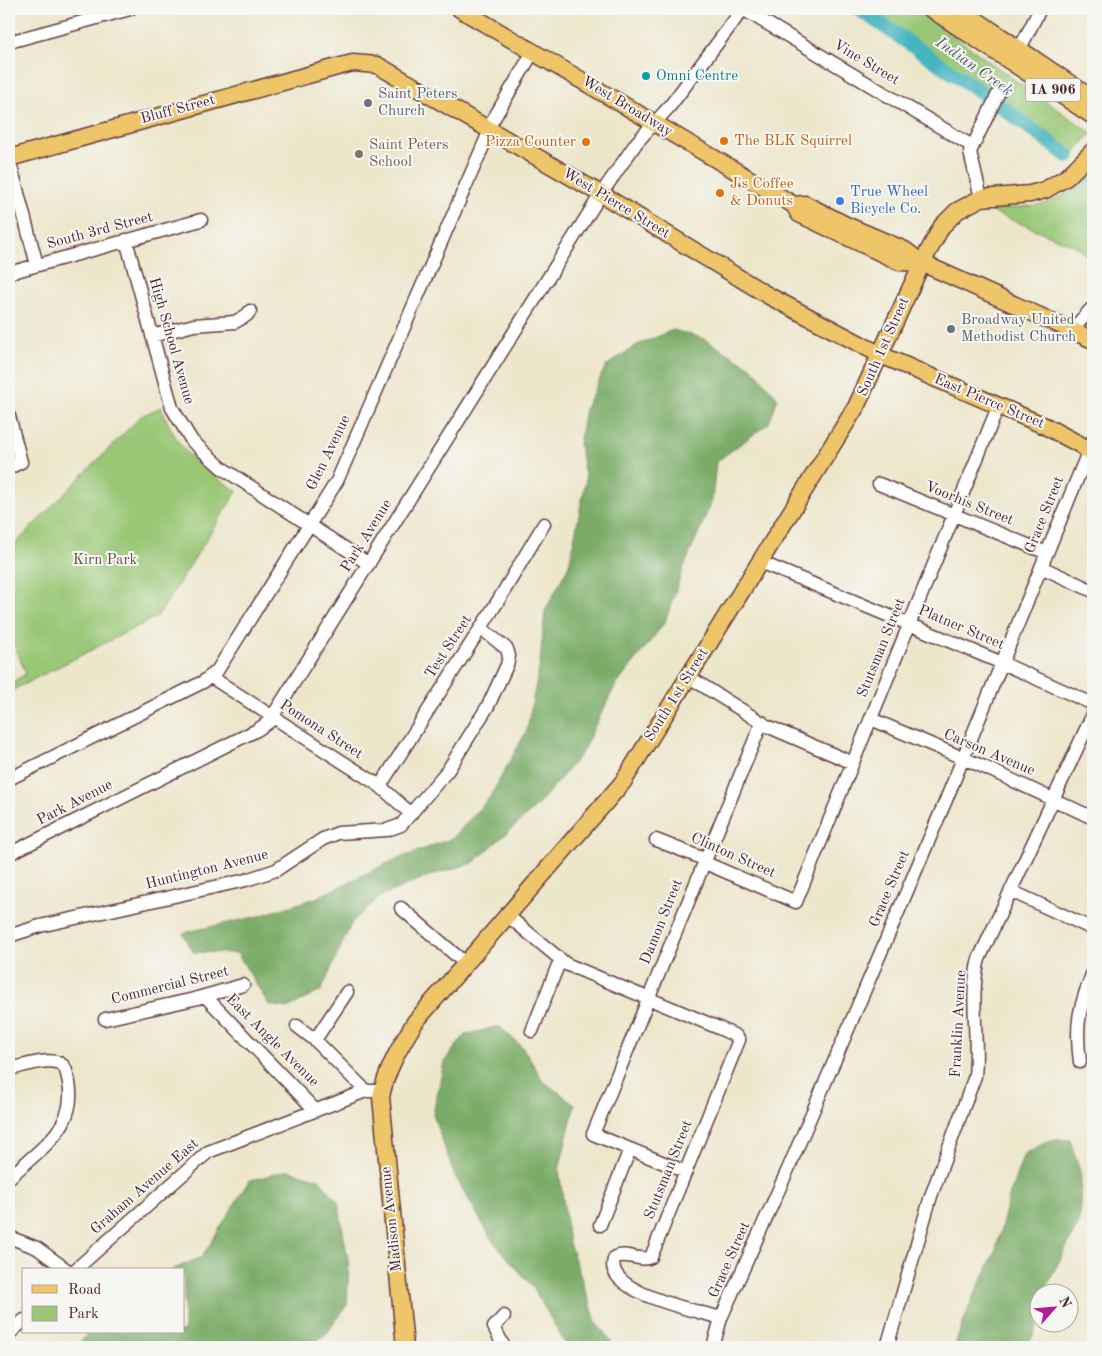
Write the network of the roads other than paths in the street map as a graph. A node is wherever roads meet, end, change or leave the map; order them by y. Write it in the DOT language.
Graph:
graph roads {
  1 [pos="130,9"];
  2 [pos="460,9"];
  3 [pos="742,9"];
  4 [pos="931,9"];
  5 [pos="960,9"];
  6 [pos="1040,9"];
  7 [pos="9,42"];
  8 [pos="532,52"];
  9 [pos="1016,57"];
  10 [pos="348,64"];
  11 [pos="995,99"];
  12 [pos="1093,99"];
  13 [pos="1093,116"];
  14 [pos="655,124"];
  15 [pos="489,130"];
  16 [pos="972,146"];
  17 [pos="1093,151"];
  18 [pos="9,158"];
  19 [pos="600,194"];
  20 [pos="981,198"];
  21 [pos="201,220"];
  22 [pos="126,240"];
  23 [pos="922,263"];
  24 [pos="37,265"];
  25 [pos="9,273"];
  26 [pos="1093,307"];
  27 [pos="250,311"];
  28 [pos="1072,330"];
  29 [pos="152,336"];
  30 [pos="1093,340"];
  31 [pos="882,355"];
  32 [pos="998,407"];
  33 [pos="9,416"];
  34 [pos="1092,449"];
  35 [pos="9,468"];
  36 [pos="879,484"];
  37 [pos="954,515"];
  38 [pos="309,524"];
  39 [pos="544,524"];
  40 [pos="1047,553"];
  41 [pos="760,562"];
  42 [pos="369,564"];
  43 [pos="1041,567"];
  44 [pos="1093,591"];
  45 [pos="910,624"];
  46 [pos="480,628"];
  47 [pos="1002,663"];
  48 [pos="211,677"];
  49 [pos="689,677"];
  50 [pos="1093,704"];
  51 [pos="1093,714"];
  52 [pos="272,717"];
  53 [pos="871,720"];
  54 [pos="762,722"];
  55 [pos="964,758"];
  56 [pos="853,763"];
  57 [pos="9,779"];
  58 [pos="380,786"];
  59 [pos="1054,799"];
  60 [pos="410,814"];
  61 [pos="1093,818"];
  62 [pos="656,840"];
  63 [pos="9,854"];
  64 [pos="705,861"];
  65 [pos="1011,892"];
  66 [pos="796,902"];
  67 [pos="400,908"];
  68 [pos="508,916"];
  69 [pos="1093,930"];
  70 [pos="9,936"];
  71 [pos="560,960"];
  72 [pos="466,964"];
  73 [pos="1093,972"];
  74 [pos="243,985"];
  75 [pos="347,992"];
  76 [pos="205,996"];
  77 [pos="648,999"];
  78 [pos="105,1019"];
  79 [pos="297,1026"];
  80 [pos="532,1032"];
  81 [pos="315,1040"];
  82 [pos="1080,1062"];
  83 [pos="9,1069"];
  84 [pos="376,1097"];
  85 [pos="315,1110"];
  86 [pos="630,1149"];
  87 [pos="686,1172"];
  88 [pos="9,1178"];
  89 [pos="600,1225"];
  90 [pos="9,1237"];
  91 [pos="64,1268"];
  92 [pos="78,1268"];
  93 [pos="504,1316"];
  94 [pos="721,1318"];
  95 [pos="22,1322"];
  96 [pos="9,1334"];
  97 [pos="405,1347"];
  98 [pos="504,1347"];
  99 [pos="713,1347"];
  100 [pos="887,1347"];
  1 -- 7 [label="street"];
  2 -- 8 [label="main road, West Broadway"];
  3 -- 14 [label="street, Park Avenue"];
  3 -- 16 [label="street, Vine Street"];
  4 -- 9 [label="main road, IA 906"];
  5 -- 9 [label="main road, IA 906"];
  6 -- 9 [label="street"];
  8 -- 14 [label="main road, West Broadway"];
  8 -- 15 [label="street, Glen Avenue"];
  9 -- 12 [label="main road, IA 906"];
  9 -- 13 [label="main road, IA 906"];
  10 -- 15 [label="main road, West Pierce Street"];
  10 -- 18 [label="main road, Bluff Street"];
  11 -- 16 [label="street"];
  14 -- 19 [label="street, Park Avenue"];
  14 -- 23 [label="main road, West Broadway"];
  15 -- 19 [label="main road, West Pierce Street"];
  15 -- 38 [label="street, Glen Avenue"];
  16 -- 20 [label="street"];
  17 -- 20 [label="main road"];
  18 -- 24 [label="street"];
  19 -- 31 [label="main road, West Pierce Street"];
  19 -- 42 [label="street, Park Avenue"];
  20 -- 23 [label="main road, South 1st Street"];
  21 -- 22 [label="street, South 3rd Street"];
  22 -- 24 [label="street, South 3rd Street"];
  22 -- 29 [label="street, High School Avenue"];
  23 -- 28 [label="main road, West Broadway"];
  23 -- 31 [label="main road, South 1st Street"];
  24 -- 25 [label="street, South 3rd Street"];
  26 -- 28 [label="street"];
  27 -- 29 [label="street"];
  28 -- 30 [label="main road, West Broadway"];
  29 -- 38 [label="street, High School Avenue"];
  31 -- 32 [label="main road, East Pierce Street"];
  31 -- 41 [label="main road, South 1st Street"];
  32 -- 34 [label="main road, East Pierce Street"];
  32 -- 37 [label="street, Stutsman Street"];
  33 -- 35 [label="street"];
  34 -- 40 [label="street, Grace Street"];
  36 -- 37 [label="street, Voorhis Street"];
  37 -- 40 [label="street, Voorhis Street"];
  37 -- 45 [label="street, Stutsman Street"];
  38 -- 42 [label="street, High School Avenue"];
  38 -- 48 [label="street, Glen Avenue"];
  39 -- 46 [label="street, Test Street"];
  40 -- 43 [label="street, Grace Street"];
  41 -- 45 [label="street, Platner Street"];
  41 -- 49 [label="main road, South 1st Street"];
  42 -- 52 [label="street, Park Avenue"];
  43 -- 44 [label="street"];
  43 -- 47 [label="street, Grace Street"];
  45 -- 47 [label="street, Platner Street"];
  45 -- 53 [label="street, Stutsman Street"];
  46 -- 58 [label="street, Test Street"];
  46 -- 60 [label="street, Huntington Avenue"];
  47 -- 50 [label="street, Platner Street"];
  47 -- 55 [label="street, Grace Street"];
  48 -- 52 [label="street, Pomona Street"];
  48 -- 57 [label="street, Glen Avenue"];
  49 -- 54 [label="street"];
  49 -- 68 [label="main road, South 1st Street"];
  51 -- 59 [label="street, Franklin Avenue"];
  52 -- 58 [label="street, Pomona Street"];
  52 -- 63 [label="street, Park Avenue"];
  53 -- 55 [label="street, Carson Avenue"];
  53 -- 56 [label="street, Stutsman Street"];
  54 -- 56 [label="street"];
  54 -- 64 [label="street, Damon Street"];
  55 -- 59 [label="street, Carson Avenue"];
  55 -- 94 [label="street, Grace Street"];
  56 -- 66 [label="street, Stutsman Street"];
  58 -- 60 [label="street, Pomona Street"];
  59 -- 61 [label="street, Carson Avenue"];
  59 -- 65 [label="street, Franklin Avenue"];
  60 -- 70 [label="street, Huntington Avenue"];
  62 -- 64 [label="street, Clinton Street"];
  64 -- 66 [label="street, Clinton Street"];
  64 -- 77 [label="street, Damon Street"];
  65 -- 69 [label="street"];
  65 -- 100 [label="street, Franklin Avenue"];
  67 -- 72 [label="street"];
  68 -- 71 [label="street"];
  68 -- 72 [label="main road, South 1st Street"];
  71 -- 77 [label="street"];
  71 -- 80 [label="street"];
  72 -- 84 [label="main road, South 1st Street"];
  73 -- 82 [label="street"];
  74 -- 76 [label="street, Commercial Street"];
  75 -- 81 [label="street"];
  76 -- 78 [label="street, Commercial Street"];
  76 -- 85 [label="street, East Angle Avenue"];
  77 -- 86 [label="street, Damon Street"];
  77 -- 87 [label="street, Stutsman Street"];
  79 -- 81 [label="street"];
  81 -- 84 [label="street"];
  83 -- 88 [label="street"];
  84 -- 85 [label="street, Graham Avenue East"];
  84 -- 97 [label="main road, Madison Avenue"];
  85 -- 92 [label="street, Graham Avenue East"];
  86 -- 87 [label="street"];
  86 -- 89 [label="street"];
  87 -- 94 [label="street, Stutsman Street"];
  90 -- 91 [label="street"];
  93 -- 98 [label="street"];
  94 -- 99 [label="street, Grace Street"];
  95 -- 96 [label="street"];
}
